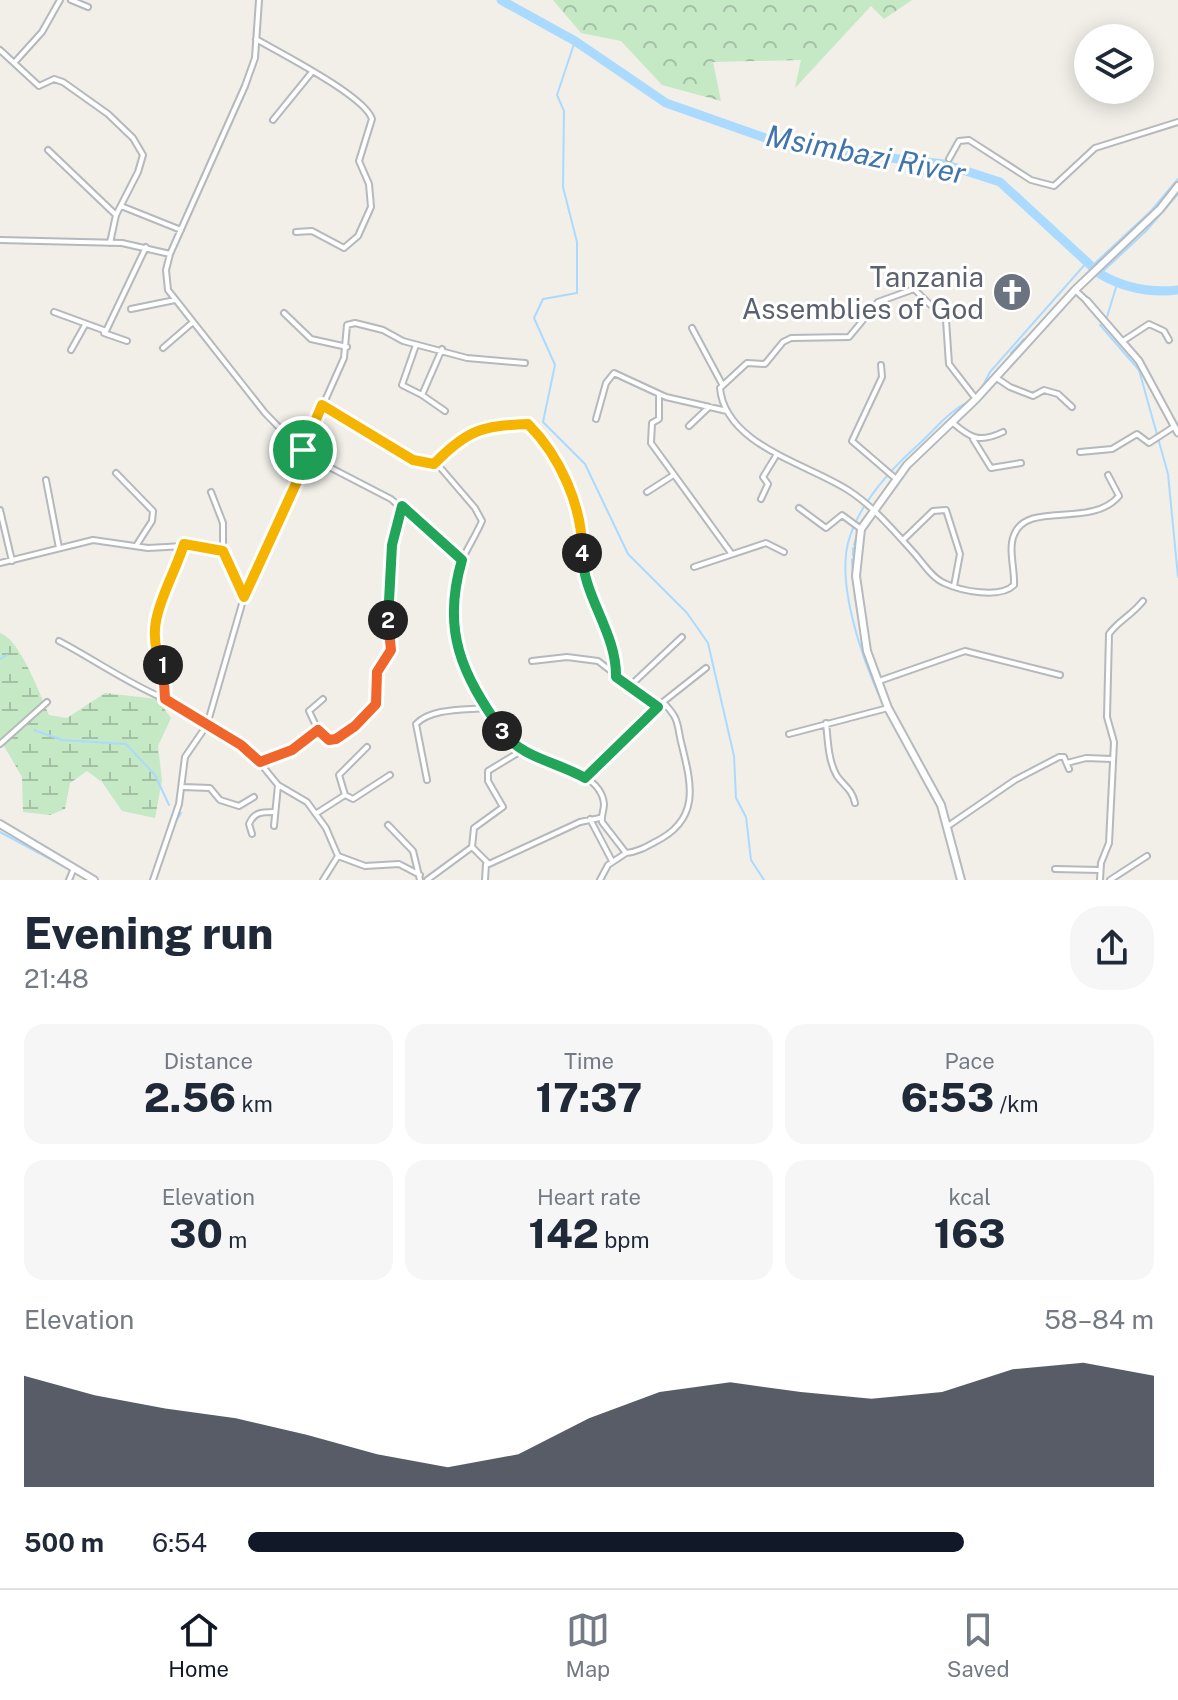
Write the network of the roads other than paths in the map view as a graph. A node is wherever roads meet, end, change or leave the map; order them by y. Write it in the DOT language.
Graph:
graph roads {
  1 [pos="60,0"];
  2 [pos="71,0"];
  3 [pos="259,0"];
  4 [pos="88,7"];
  5 [pos="256,39"];
  6 [pos="0,50"];
  7 [pos="14,63"];
  8 [pos="312,72"];
  9 [pos="273,120"];
  10 [pos="1178,122"];
  11 [pos="48,150"];
  12 [pos="949,159"];
  13 [pos="1178,186"];
  14 [pos="121,206"];
  15 [pos="116,215"];
  16 [pos="182,230"];
  17 [pos="296,232"];
  18 [pos="0,240"];
  19 [pos="110,243"];
  20 [pos="146,247"];
  21 [pos="170,254"];
  22 [pos="1075,290"];
  23 [pos="175,300"];
  24 [pos="1087,301"];
  25 [pos="131,309"];
  26 [pos="54,312"];
  27 [pos="284,313"];
  28 [pos="193,322"];
  29 [pos="85,325"];
  30 [pos="692,328"];
  31 [pos="102,332"];
  32 [pos="1169,340"];
  33 [pos="127,341"];
  34 [pos="1123,341"];
  35 [pos="416,345"];
  36 [pos="347,347"];
  37 [pos="163,348"];
  38 [pos="442,349"];
  39 [pos="71,350"];
  40 [pos="525,363"];
  41 [pos="881,365"];
  42 [pos="995,377"];
  43 [pos="722,384"];
  44 [pos="659,394"];
  45 [pos="422,395"];
  46 [pos="976,399"];
  47 [pos="322,405"];
  48 [pos="709,407"];
  49 [pos="1072,407"];
  50 [pos="445,411"];
  51 [pos="727,411"];
  52 [pos="596,419"];
  53 [pos="952,422"];
  54 [pos="689,426"];
  55 [pos="1172,428"];
  56 [pos="1003,432"];
  57 [pos="1178,433"];
  58 [pos="973,439"];
  59 [pos="1080,452"];
  60 [pos="305,453"];
  61 [pos="777,454"];
  62 [pos="1021,463"];
  63 [pos="434,464"];
  64 [pos="116,473"];
  65 [pos="1108,475"];
  66 [pos="672,476"];
  67 [pos="895,478"];
  68 [pos="46,480"];
  69 [pos="211,492"];
  70 [pos="647,492"];
  71 [pos="761,499"];
  72 [pos="402,506"];
  73 [pos="799,508"];
  74 [pos="873,509"];
  75 [pos="0,510"];
  76 [pos="861,529"];
  77 [pos="903,540"];
  78 [pos="184,544"];
  79 [pos="136,546"];
  80 [pos="59,548"];
  81 [pos="223,551"];
  82 [pos="784,552"];
  83 [pos="731,553"];
  84 [pos="462,560"];
  85 [pos="12,561"];
  86 [pos="0,563"];
  87 [pos="694,567"];
  88 [pos="954,586"];
  89 [pos="244,597"];
  90 [pos="1143,601"];
  91 [pos="682,637"];
  92 [pos="59,641"];
  93 [pos="532,661"];
  94 [pos="706,668"];
  95 [pos="1060,675"];
  96 [pos="616,677"];
  97 [pos="877,681"];
  98 [pos="631,685"];
  99 [pos="165,699"];
  100 [pos="323,699"];
  101 [pos="47,702"];
  102 [pos="663,702"];
  103 [pos="658,707"];
  104 [pos="485,708"];
  105 [pos="888,708"];
  106 [pos="826,723"];
  107 [pos="207,725"];
  108 [pos="318,730"];
  109 [pos="789,734"];
  110 [pos="0,744"];
  111 [pos="367,747"];
  112 [pos="521,751"];
  113 [pos="1112,759"];
  114 [pos="260,762"];
  115 [pos="390,775"];
  116 [pos="585,778"];
  117 [pos="427,780"];
  118 [pos="278,785"];
  119 [pos="183,787"];
  120 [pos="345,795"];
  121 [pos="254,797"];
  122 [pos="855,803"];
  123 [pos="273,812"];
  124 [pos="317,813"];
  125 [pos="601,818"];
  126 [pos="590,819"];
  127 [pos="0,824"];
  128 [pos="388,825"];
  129 [pos="274,826"];
  130 [pos="948,826"];
  131 [pos="252,834"];
  132 [pos="472,847"];
  133 [pos="626,853"];
  134 [pos="338,856"];
  135 [pos="1147,856"];
  136 [pos="612,861"];
  137 [pos="486,864"];
  138 [pos="74,868"];
  139 [pos="1055,869"];
  140 [pos="1099,870"];
  141 [pos="420,878"];
  142 [pos="69,880"];
  143 [pos="94,880"];
  144 [pos="153,880"];
  145 [pos="323,880"];
  146 [pos="427,880"];
  147 [pos="485,880"];
  148 [pos="600,880"];
  149 [pos="961,880"];
  150 [pos="1100,880"];
  151 [pos="1110,880"];
  1 -- 7 [label="street"];
  2 -- 4 [label="street"];
  3 -- 5 [label="street"];
  5 -- 8 [label="street"];
  5 -- 16 [label="street"];
  6 -- 7 [label="street"];
  7 -- 14 [label="street"];
  8 -- 9 [label="street"];
  8 -- 17 [label="street"];
  10 -- 12 [label="street"];
  11 -- 15 [label="street"];
  13 -- 22 [label="main road"];
  14 -- 15 [label="street"];
  14 -- 16 [label="street"];
  15 -- 19 [label="street"];
  16 -- 21 [label="street"];
  18 -- 19 [label="street"];
  19 -- 20 [label="street"];
  20 -- 21 [label="street"];
  20 -- 31 [label="street"];
  21 -- 23 [label="street"];
  22 -- 24 [label="street"];
  22 -- 42 [label="main road"];
  23 -- 25 [label="street"];
  23 -- 28 [label="street"];
  24 -- 34 [label="street"];
  26 -- 29 [label="street"];
  27 -- 36 [label="street"];
  28 -- 37 [label="street"];
  28 -- 60 [label="street"];
  29 -- 31 [label="street"];
  29 -- 39 [label="street"];
  30 -- 43 [label="street"];
  31 -- 33 [label="street"];
  32 -- 34 [label="street"];
  34 -- 55 [label="street"];
  35 -- 36 [label="street"];
  35 -- 38 [label="street"];
  35 -- 45 [label="street"];
  36 -- 47 [label="street"];
  38 -- 40 [label="street"];
  38 -- 45 [label="street"];
  41 -- 67 [label="street"];
  42 -- 46 [label="main road"];
  42 -- 49 [label="street"];
  43 -- 46 [label="street"];
  43 -- 51 [label="street"];
  44 -- 48 [label="street"];
  44 -- 52 [label="street"];
  44 -- 66 [label="street"];
  45 -- 50 [label="street"];
  46 -- 53 [label="main road"];
  47 -- 60 [label="street"];
  47 -- 63 [label="street"];
  48 -- 51 [label="street"];
  48 -- 54 [label="street"];
  51 -- 61 [label="street"];
  53 -- 58 [label="street"];
  53 -- 67 [label="main road"];
  55 -- 57 [label="street"];
  55 -- 59 [label="street"];
  56 -- 58 [label="street"];
  58 -- 62 [label="street"];
  60 -- 72 [label="street"];
  60 -- 89 [label="street"];
  61 -- 71 [label="street"];
  61 -- 74 [label="street"];
  63 -- 84 [label="street"];
  63 -- 96 [label="street"];
  64 -- 79 [label="street"];
  65 -- 88 [label="street"];
  66 -- 70 [label="street"];
  66 -- 83 [label="street"];
  67 -- 74 [label="main road"];
  68 -- 80 [label="street"];
  69 -- 81 [label="street"];
  72 -- 84 [label="street"];
  72 -- 108 [label="street"];
  73 -- 76 [label="street"];
  74 -- 76 [label="main road"];
  74 -- 77 [label="street"];
  75 -- 85 [label="street"];
  76 -- 97 [label="main road"];
  77 -- 88 [label="street"];
  77 -- 88 [label="street"];
  78 -- 79 [label="street"];
  78 -- 81 [label="street"];
  78 -- 99 [label="street"];
  79 -- 80 [label="street"];
  80 -- 85 [label="street"];
  81 -- 89 [label="street"];
  82 -- 83 [label="street"];
  83 -- 87 [label="street"];
  84 -- 104 [label="street"];
  85 -- 86 [label="street"];
  89 -- 107 [label="street"];
  90 -- 113 [label="street"];
  91 -- 98 [label="street"];
  92 -- 99 [label="street"];
  93 -- 96 [label="street"];
  94 -- 102 [label="street"];
  95 -- 97 [label="street"];
  96 -- 98 [label="street"];
  97 -- 105 [label="main road"];
  98 -- 103 [label="street"];
  99 -- 107 [label="street"];
  100 -- 108 [label="street"];
  101 -- 110 [label="street"];
  102 -- 103 [label="street"];
  102 -- 133 [label="street"];
  103 -- 116 [label="street"];
  104 -- 112 [label="street"];
  104 -- 117 [label="street"];
  105 -- 106 [label="street"];
  105 -- 130 [label="main road"];
  106 -- 109 [label="street"];
  106 -- 122 [label="street"];
  107 -- 114 [label="street"];
  107 -- 119 [label="street"];
  108 -- 114 [label="street"];
  111 -- 120 [label="street"];
  112 -- 116 [label="street"];
  112 -- 132 [label="street"];
  113 -- 130 [label="street"];
  113 -- 140 [label="street"];
  114 -- 118 [label="street"];
  115 -- 120 [label="street"];
  116 -- 125 [label="street"];
  118 -- 123 [label="street"];
  118 -- 124 [label="street"];
  119 -- 121 [label="street"];
  119 -- 144 [label="street"];
  120 -- 124 [label="street"];
  123 -- 129 [label="street"];
  123 -- 131 [label="street"];
  124 -- 134 [label="street"];
  125 -- 126 [label="street"];
  125 -- 133 [label="street"];
  126 -- 136 [label="street"];
  126 -- 137 [label="street"];
  127 -- 138 [label="main road"];
  128 -- 141 [label="street"];
  130 -- 149 [label="main road"];
  132 -- 137 [label="street"];
  132 -- 146 [label="street"];
  133 -- 136 [label="street"];
  134 -- 141 [label="street"];
  134 -- 145 [label="street"];
  135 -- 151 [label="street"];
  136 -- 148 [label="street"];
  137 -- 147 [label="street"];
  138 -- 142 [label="street"];
  138 -- 143 [label="main road"];
  139 -- 140 [label="street"];
  140 -- 150 [label="street"];
}
